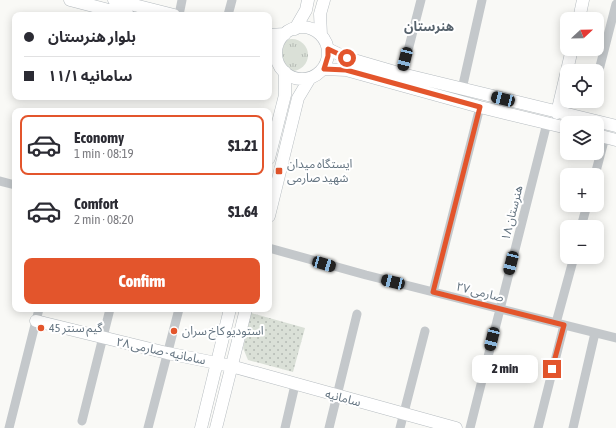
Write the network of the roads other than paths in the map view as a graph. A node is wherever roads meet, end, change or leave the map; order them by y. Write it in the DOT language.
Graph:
graph roads {
  1 [pos="70,0"];
  2 [pos="114,0"];
  3 [pos="182,0"];
  4 [pos="232,0"];
  5 [pos="308,0"];
  6 [pos="324,0"];
  7 [pos="421,0"];
  8 [pos="482,0"];
  9 [pos="583,0"];
  10 [pos="616,4"];
  11 [pos="116,12"];
  12 [pos="162,12"];
  13 [pos="180,12"];
  14 [pos="229,12"];
  15 [pos="580,12"];
  16 [pos="290,31"];
  17 [pos="272,34"];
  18 [pos="321,35"];
  19 [pos="328,49"];
  20 [pos="570,56"];
  21 [pos="277,64"];
  22 [pos="601,64"];
  23 [pos="324,69"];
  24 [pos="402,74"];
  25 [pos="310,78"];
  26 [pos="462,89"];
  27 [pos="480,107"];
  28 [pos="557,113"];
  29 [pos="547,123"];
  30 [pos="560,126"];
  31 [pos="616,126"];
  32 [pos="606,138"];
  33 [pos="272,146"];
  34 [pos="597,168"];
  35 [pos="0,181"];
  36 [pos="12,184"];
  37 [pos="272,204"];
  38 [pos="272,249"];
  39 [pos="573,264"];
  40 [pos="433,292"];
  41 [pos="499,309"];
  42 [pos="39,312"];
  43 [pos="109,312"];
  44 [pos="178,312"];
  45 [pos="229,312"];
  46 [pos="245,312"];
  47 [pos="357,314"];
  48 [pos="36,321"];
  49 [pos="560,324"];
  50 [pos="426,331"];
  51 [pos="596,333"];
  52 [pos="103,337"];
  53 [pos="616,338"];
  54 [pos="167,353"];
  55 [pos="217,363"];
  56 [pos="231,366"];
  57 [pos="295,385"];
  58 [pos="337,396"];
  59 [pos="404,414"];
  60 [pos="82,421"];
  61 [pos="8,428"];
  62 [pos="148,428"];
  63 [pos="201,428"];
  64 [pos="216,428"];
  65 [pos="285,428"];
  66 [pos="329,428"];
  67 [pos="400,428"];
  68 [pos="456,428"];
  69 [pos="470,428"];
  70 [pos="538,428"];
  71 [pos="573,428"];
  1 -- 11 [label="main road"];
  2 -- 12 [label="main road"];
  3 -- 13 [label="street"];
  4 -- 14 [label="street"];
  5 -- 16 [label="main road"];
  6 -- 18 [label="main road"];
  7 -- 24 [label="street"];
  8 -- 26 [label="street"];
  9 -- 15 [label="main road"];
  10 -- 22 [label="street"];
  16 -- 17 [label="main road"];
  16 -- 18 [label="main road"];
  16 -- 21 [label="main road"];
  18 -- 19 [label="main road"];
  19 -- 23 [label="main road"];
  19 -- 24 [label="main road"];
  20 -- 28 [label="main road"];
  21 -- 25 [label="main road"];
  21 -- 33 [label="main road"];
  23 -- 25 [label="main road"];
  23 -- 27 [label="main road"];
  24 -- 26 [label="main road"];
  25 -- 37 [label="main road"];
  26 -- 28 [label="main road"];
  27 -- 29 [label="main road"];
  27 -- 40 [label="street"];
  28 -- 31 [label="main road"];
  29 -- 30 [label="main road"];
  29 -- 41 [label="street, هنرستان ۱۸"];
  32 -- 34 [label="street"];
  35 -- 36 [label="street"];
  38 -- 40 [label="street, صارمی ۲۷"];
  39 -- 49 [label="street"];
  40 -- 41 [label="street, صارمی ۲۷"];
  41 -- 49 [label="street, صارمی ۲۷"];
  41 -- 69 [label="street, هنرستان ۱۸"];
  42 -- 48 [label="street"];
  43 -- 52 [label="street"];
  44 -- 54 [label="street"];
  45 -- 55 [label="main road"];
  46 -- 56 [label="main road"];
  47 -- 58 [label="street"];
  48 -- 52 [label="main road, سامانیه - صارمی ۲۸"];
  48 -- 61 [label="street"];
  49 -- 51 [label="street, صارمی ۲۷"];
  49 -- 70 [label="street"];
  50 -- 59 [label="street"];
  51 -- 53 [label="street, صارمی ۲۷"];
  51 -- 71 [label="street"];
  52 -- 54 [label="main road, سامانیه - صارمی ۲۸"];
  52 -- 60 [label="street"];
  54 -- 55 [label="main road, سامانیه - صارمی ۲۸"];
  54 -- 62 [label="street"];
  55 -- 56 [label="main road, سامانیه - صارمی ۲۸"];
  55 -- 63 [label="main road"];
  56 -- 57 [label="main road, سامانیه"];
  56 -- 64 [label="main road"];
  57 -- 58 [label="main road, سامانیه"];
  57 -- 65 [label="street"];
  58 -- 59 [label="main road, سامانیه"];
  58 -- 66 [label="street"];
  59 -- 67 [label="street"];
  59 -- 68 [label="main road, سامانیه"];
}
